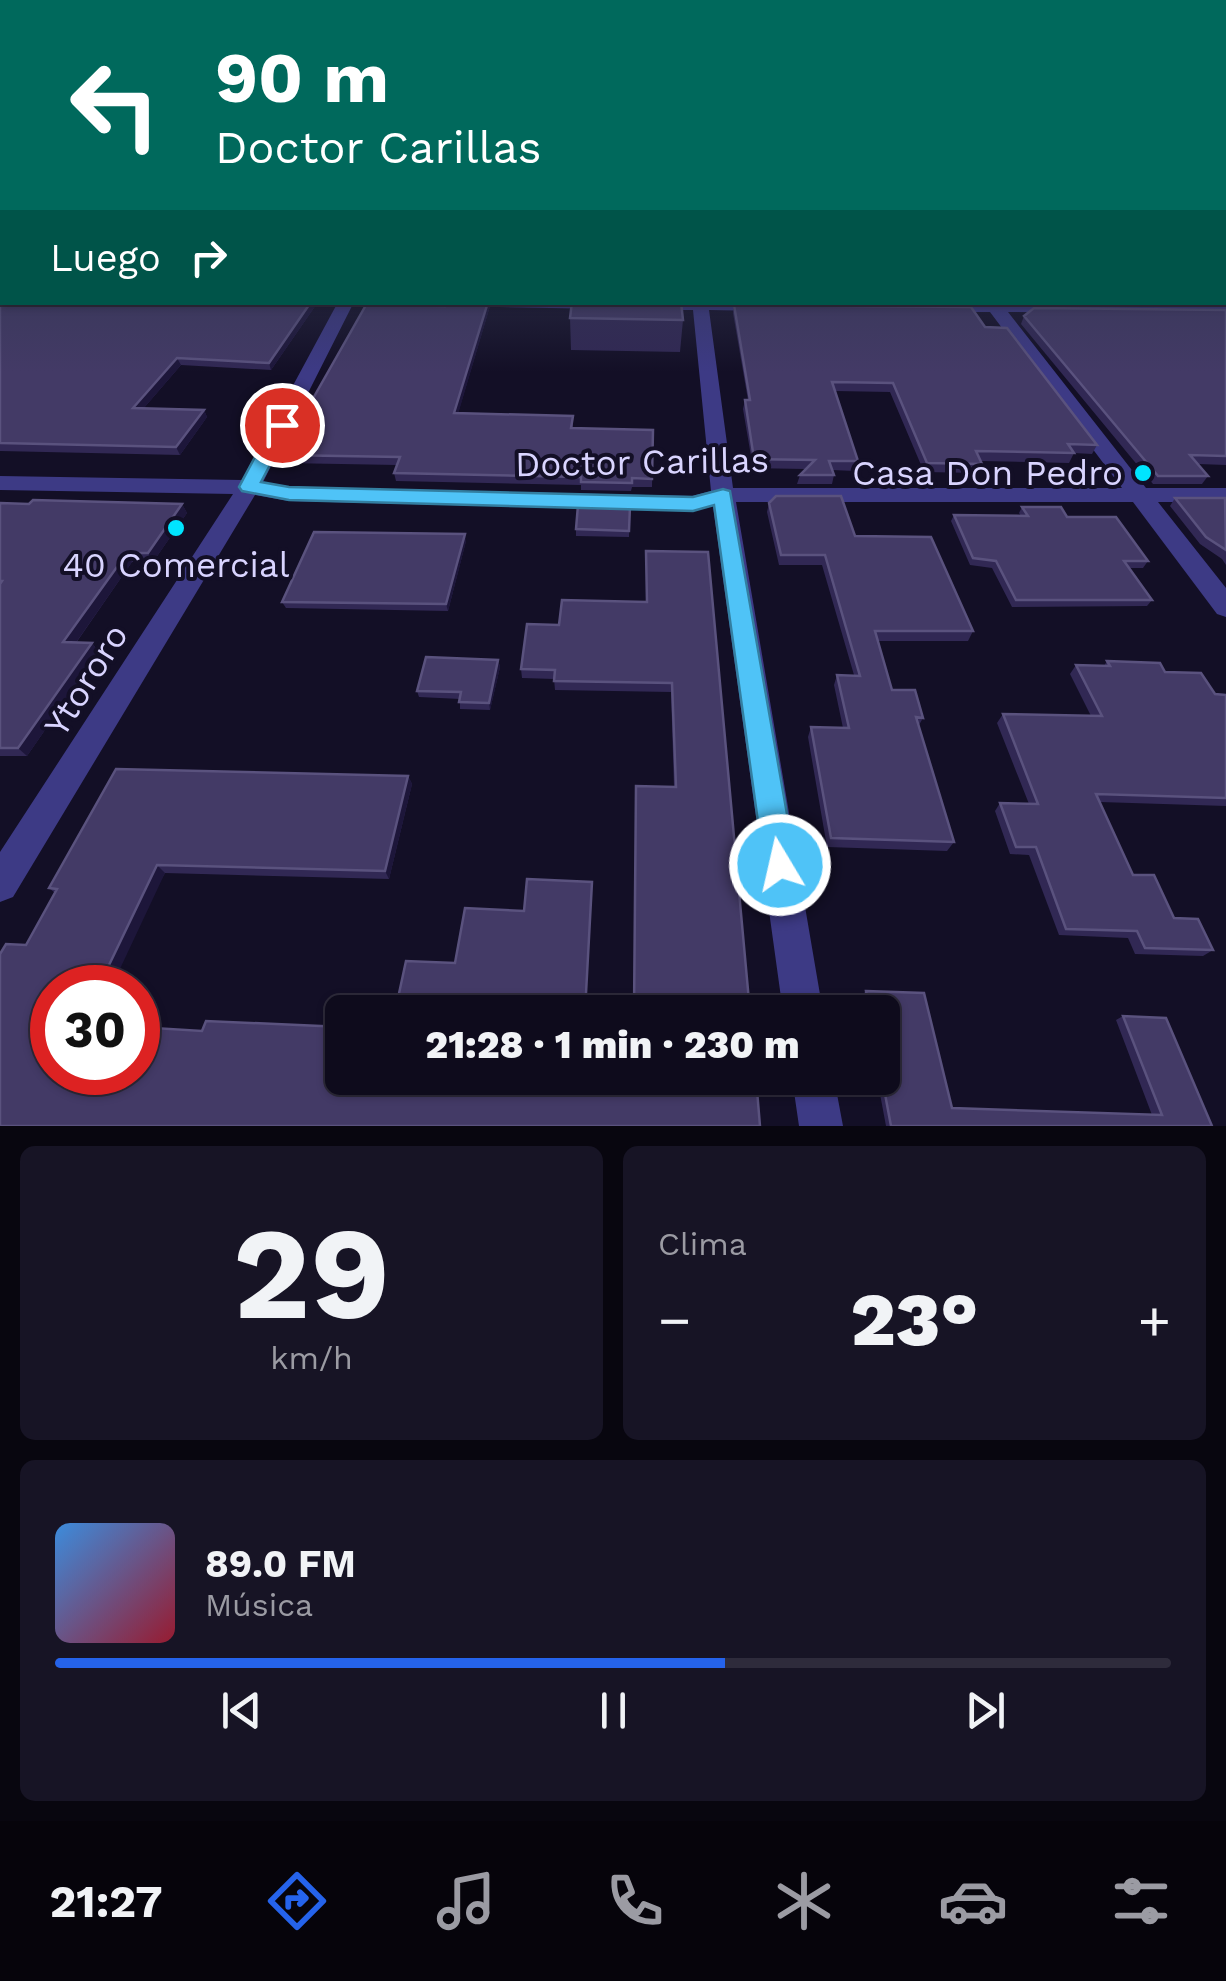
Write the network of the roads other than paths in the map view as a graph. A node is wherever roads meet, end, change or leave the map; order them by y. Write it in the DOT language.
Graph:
graph roads {
  1 [pos="344,305"];
  2 [pos="700,305"];
  3 [pos="739,305"];
  4 [pos="993,305"];
  5 [pos="778,306"];
  6 [pos="916,307"];
  7 [pos="1226,309"];
  8 [pos="0,483"];
  9 [pos="249,487"];
  10 [pos="1142,494"];
  11 [pos="1226,495"];
  12 [pos="723,496"];
  13 [pos="1226,606"];
  14 [pos="0,884"];
  15 [pos="800,995"];
  16 [pos="815,1095"];
  17 [pos="820,1126"];
  1 -- 9 [label="street, Ytororo"];
  2 -- 12 [label="street"];
  3 -- 5 [label="street"];
  4 -- 6 [label="street"];
  4 -- 7 [label="street"];
  4 -- 10 [label="street"];
  8 -- 9 [label="street, Doctor Carillas"];
  9 -- 12 [label="street, Doctor Carillas"];
  9 -- 14 [label="street, Ytororo"];
  10 -- 11 [label="street, Doctor Carillas"];
  10 -- 12 [label="street, Doctor Carillas"];
  10 -- 13 [label="street"];
  12 -- 15 [label="street"];
  16 -- 17 [label="street"];
}
